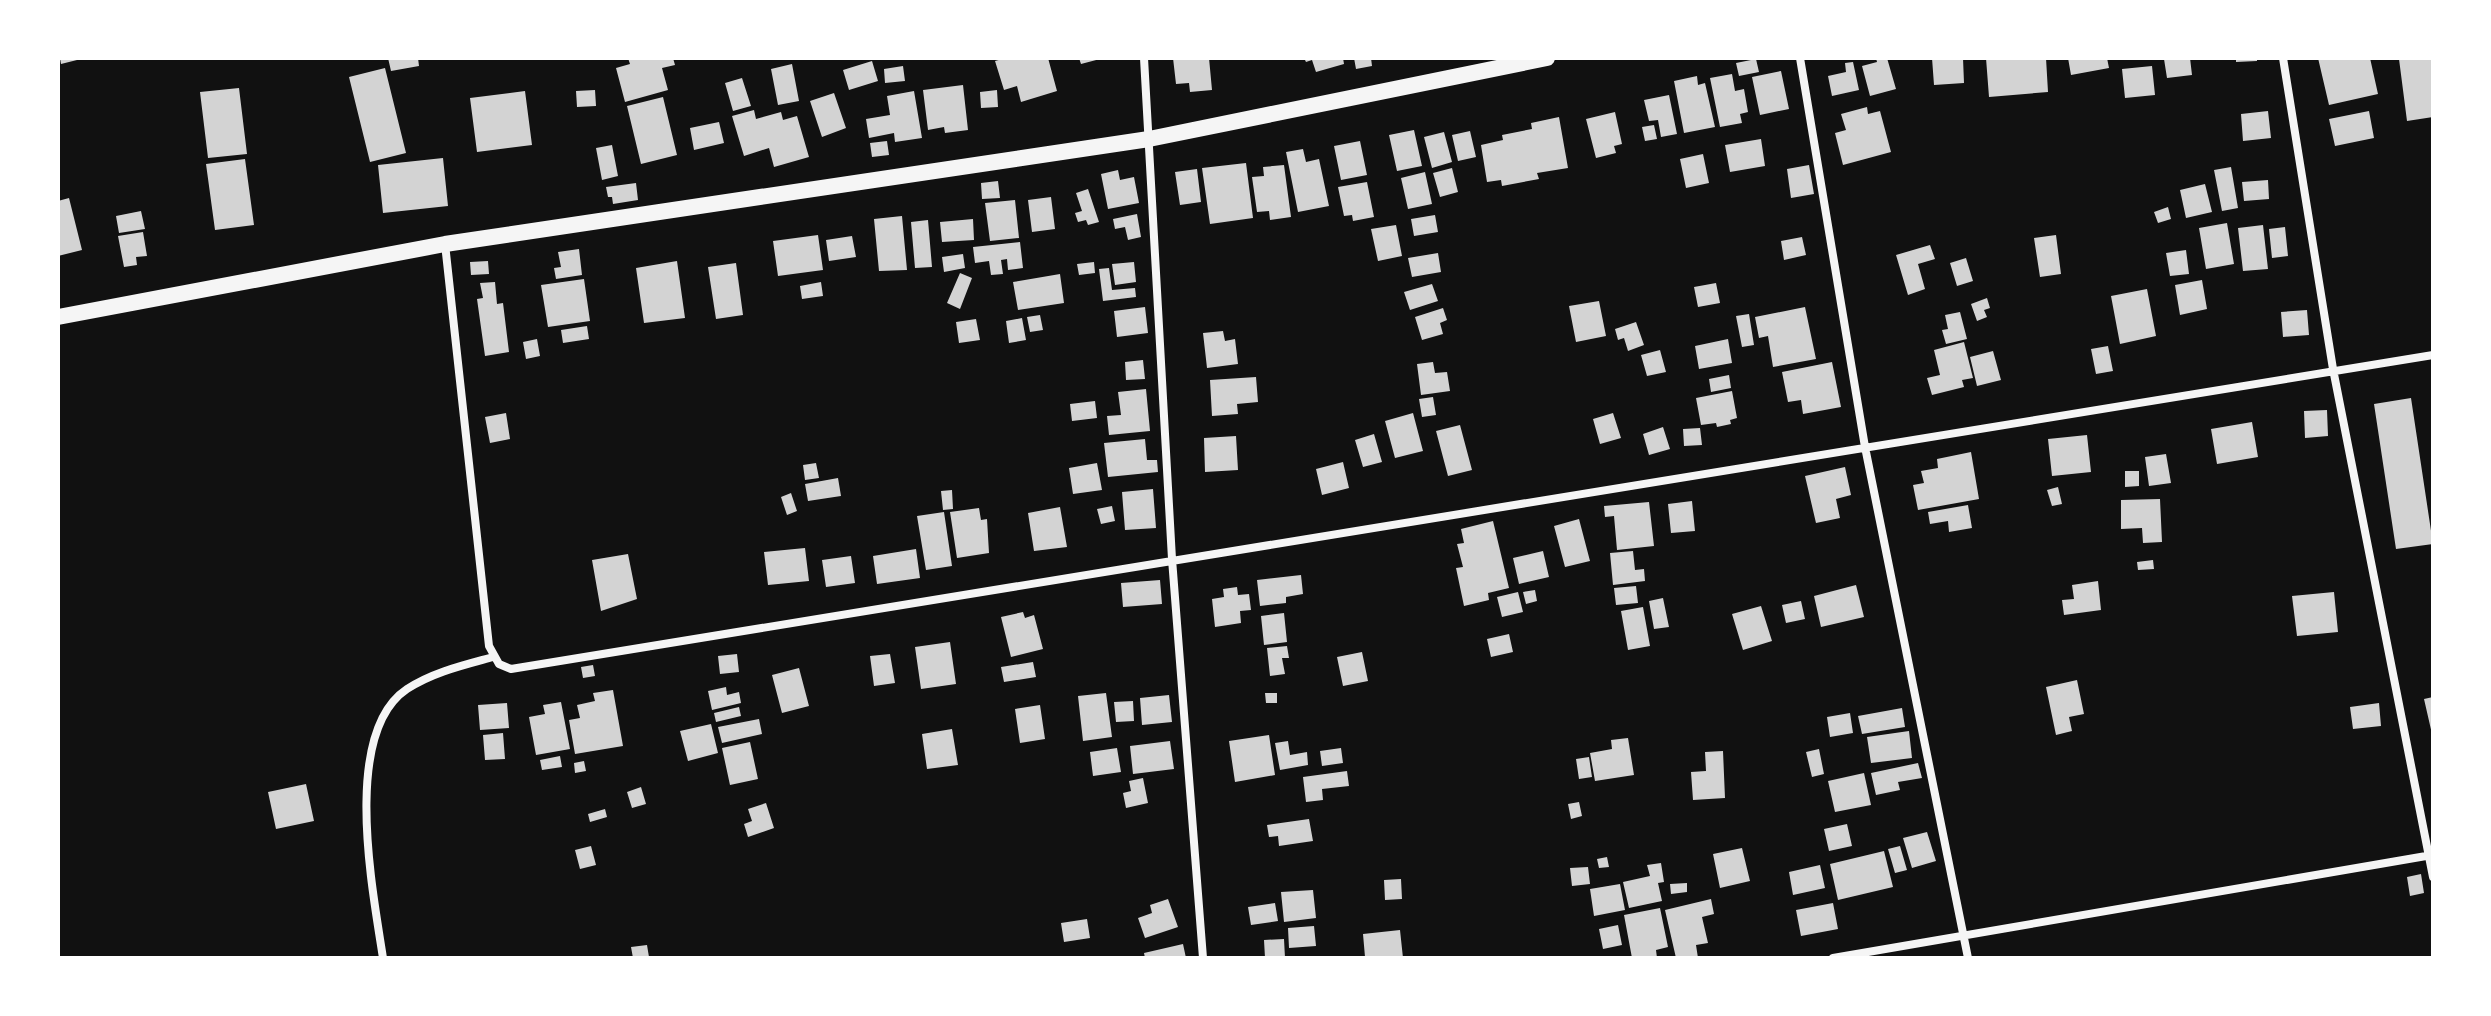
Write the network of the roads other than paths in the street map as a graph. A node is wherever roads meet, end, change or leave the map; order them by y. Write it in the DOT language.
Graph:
graph roads {
  1 [pos="1144,58"];
  2 [pos="1547,58"];
  3 [pos="1800,58"];
  4 [pos="2283,58"];
  5 [pos="1149,139"];
  6 [pos="445,244"];
  7 [pos="58,317"];
  8 [pos="2433,355"];
  9 [pos="2333,369"];
  10 [pos="1865,447"];
  11 [pos="1172,559"];
  12 [pos="493,657"];
  13 [pos="2431,856"];
  14 [pos="2433,877"];
  15 [pos="1963,933"];
  16 [pos="383,958"];
  17 [pos="1203,958"];
  18 [pos="1833,958"];
  19 [pos="1968,958"];
  1 -- 5 [label="street"];
  2 -- 5 [label="main road"];
  3 -- 10 [label="street"];
  4 -- 9 [label="street"];
  5 -- 6 [label="main road"];
  5 -- 11 [label="street"];
  6 -- 7 [label="main road"];
  6 -- 12 [label="street"];
  8 -- 9 [label="street"];
  9 -- 10 [label="street"];
  9 -- 13 [label="street"];
  10 -- 11 [label="street"];
  10 -- 15 [label="street"];
  11 -- 12 [label="street"];
  11 -- 17 [label="street"];
  12 -- 16 [label="street"];
  13 -- 14 [label="street"];
  13 -- 15 [label="street"];
  15 -- 18 [label="street"];
  15 -- 19 [label="street"];
}
